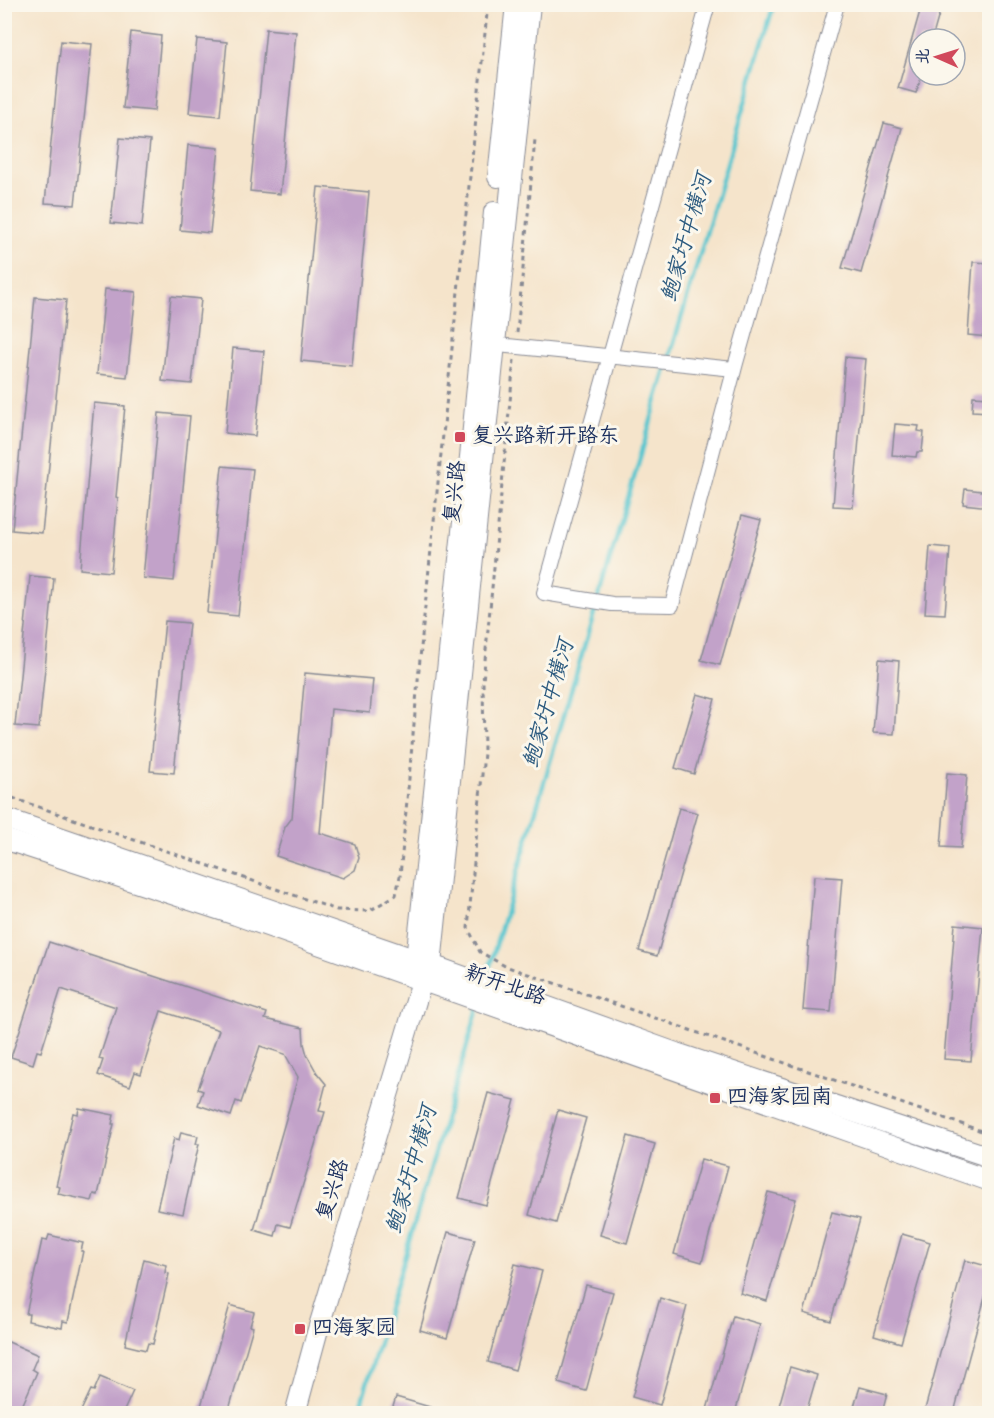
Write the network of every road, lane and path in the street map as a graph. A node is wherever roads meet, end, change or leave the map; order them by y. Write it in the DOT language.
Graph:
graph roads {
  1 [pos="488,4"];
  2 [pos="516,4"];
  3 [pos="530,4"];
  4 [pos="708,4"];
  5 [pos="837,4"];
  6 [pos="536,136"];
  7 [pos="516,338"];
  8 [pos="488,344"];
  9 [pos="515,350"];
  10 [pos="610,358"];
  11 [pos="734,369"];
  12 [pos="4,795"];
  13 [pos="4,818"];
  14 [pos="4,839"];
  15 [pos="423,969"];
  16 [pos="500,999"];
  17 [pos="990,1134"];
  18 [pos="990,1157"];
  19 [pos="990,1180"];
  20 [pos="296,1413"];
  1 -- 12 [label="path"];
  2 -- 8 [label="main road, 复兴路"];
  3 -- 8 [label="main road, 复兴路"];
  4 -- 10 [label="street"];
  5 -- 11 [label="street"];
  6 -- 7 [label="path"];
  8 -- 10 [label="street"];
  8 -- 15 [label="main road, 复兴路"];
  9 -- 17 [label="path"];
  10 -- 11 [label="street"];
  10 -- 11 [label="street"];
  13 -- 15 [label="main road, 新开北路"];
  14 -- 15 [label="main road, 新开北路"];
  15 -- 16 [label="main road, 新开北路"];
  15 -- 20 [label="main road, 复兴路"];
  16 -- 18 [label="main road, 新开北路"];
  16 -- 19 [label="main road, 新开北路"];
}
